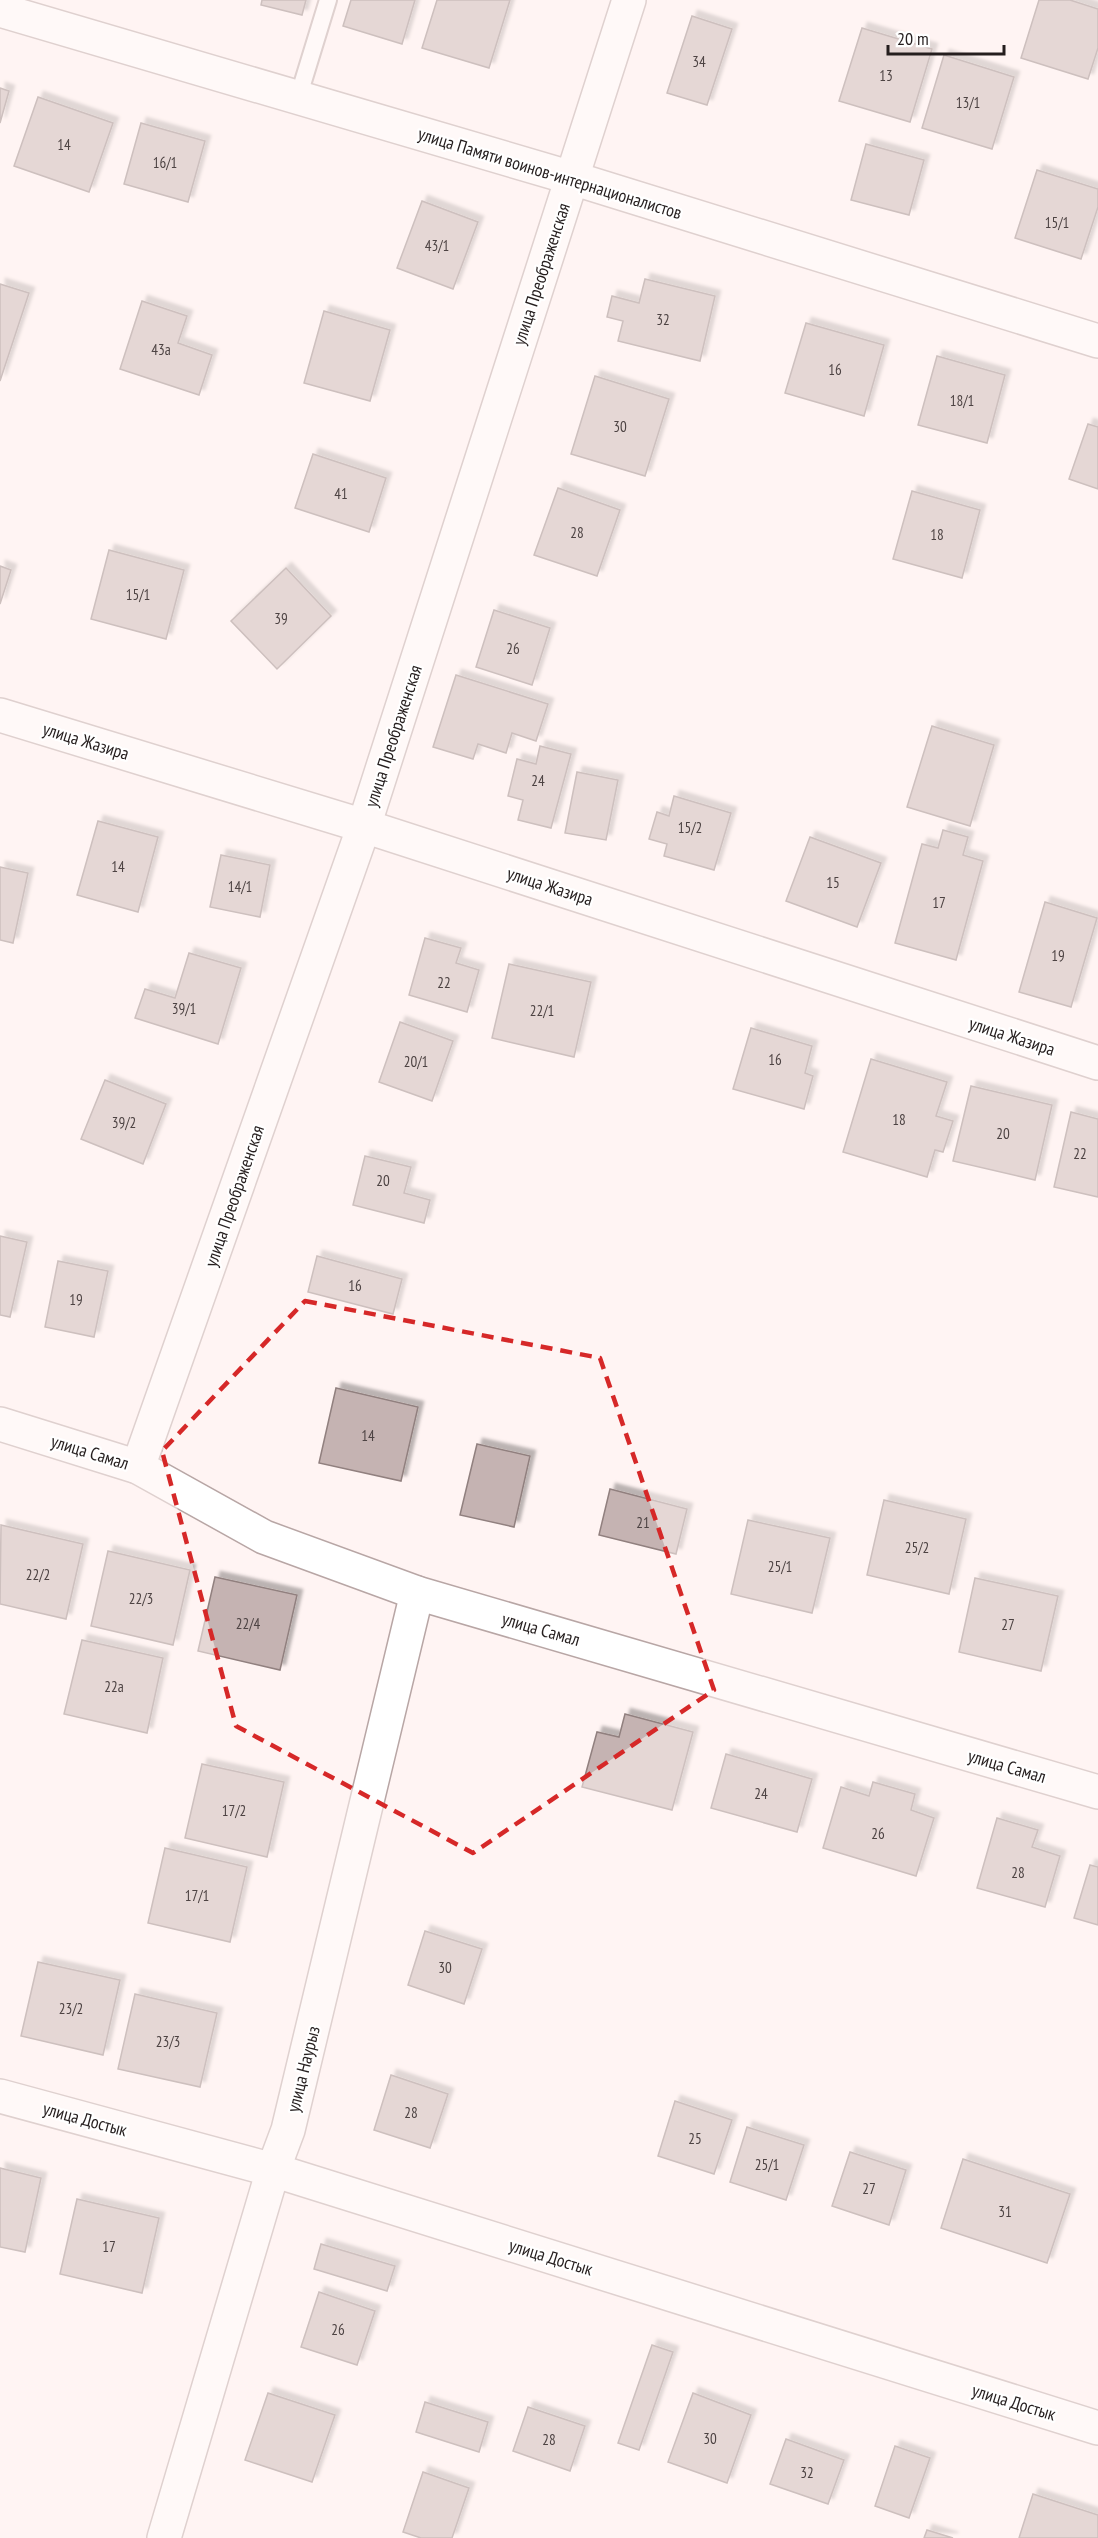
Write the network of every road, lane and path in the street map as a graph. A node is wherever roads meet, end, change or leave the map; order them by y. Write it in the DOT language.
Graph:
graph roads {
  1 [pos="328,0"];
  2 [pos="629,0"];
  3 [pos="0,10"];
  4 [pos="298,98"];
  5 [pos="572,178"];
  6 [pos="1098,341"];
  7 [pos="0,715"];
  8 [pos="364,826"];
  9 [pos="1098,1063"];
  10 [pos="0,1424"];
  11 [pos="138,1467"];
  12 [pos="417,1593"];
  13 [pos="1098,1792"];
  14 [pos="0,2096"];
  15 [pos="273,2170"];
  16 [pos="1098,2428"];
  17 [pos="164,2538"];
  1 -- 4 [label="lane"];
  2 -- 5 [label="street, улица Преображенская"];
  3 -- 4 [label="street, улица Памяти воинов-интернационалистов"];
  4 -- 5 [label="street, улица Памяти воинов-интернационалистов"];
  5 -- 6 [label="street, улица Памяти воинов-интернационалистов"];
  5 -- 8 [label="street, улица Преображенская"];
  7 -- 8 [label="street, улица Жазира"];
  8 -- 9 [label="street, улица Жазира"];
  8 -- 11 [label="street, улица Преображенская"];
  10 -- 11 [label="street, улица Самал"];
  11 -- 12 [label="street, улица Самал"];
  12 -- 13 [label="street, улица Самал"];
  12 -- 15 [label="street, улица Наурыз"];
  14 -- 15 [label="street, улица Достык"];
  15 -- 16 [label="street, улица Достык"];
  15 -- 17 [label="street, улица Наурыз"];
}
